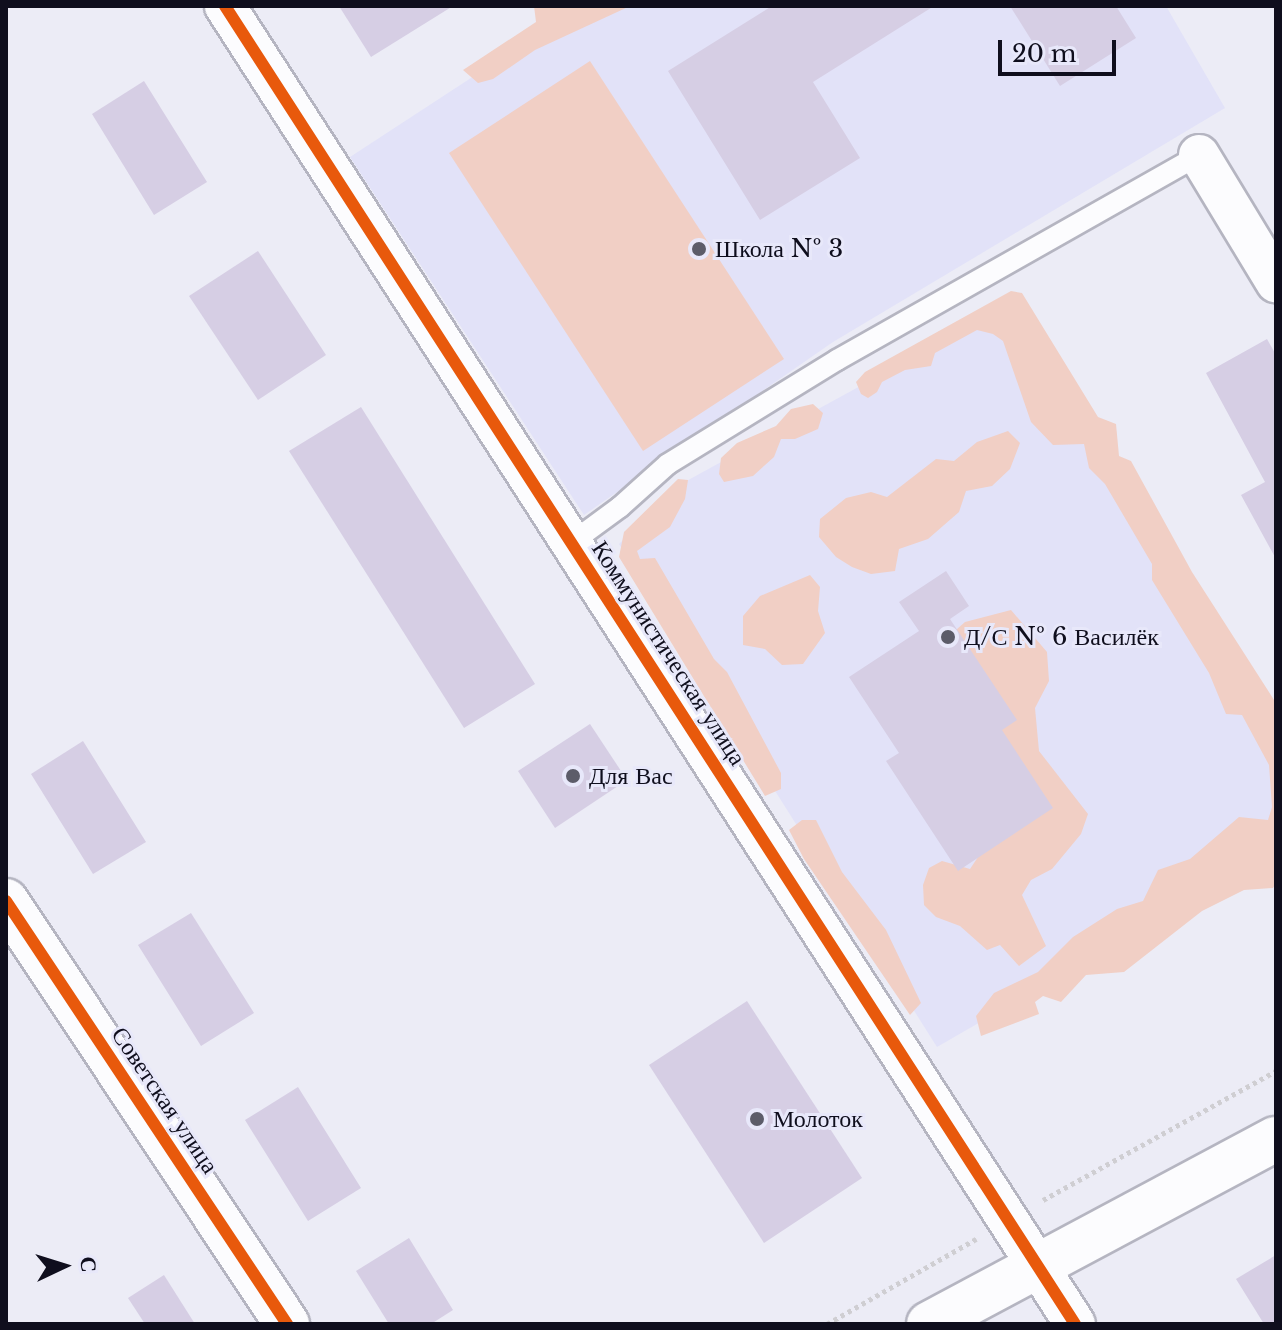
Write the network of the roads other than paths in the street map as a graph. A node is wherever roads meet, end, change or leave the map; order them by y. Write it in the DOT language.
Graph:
graph roads {
  1 [pos="225,6"];
  2 [pos="1199,155"];
  3 [pos="1276,282"];
  4 [pos="571,543"];
  5 [pos="6,901"];
  6 [pos="1276,1139"];
  7 [pos="1038,1264"];
  8 [pos="287,1324"];
  9 [pos="929,1324"];
  10 [pos="1075,1324"];
  1 -- 4 [label="street, Коммунистическая улица"];
  2 -- 3 [label="street"];
  2 -- 4 [label="lane"];
  4 -- 7 [label="street, Коммунистическая улица"];
  5 -- 8 [label="street, Советская улица"];
  6 -- 7 [label="street"];
  7 -- 9 [label="street"];
  7 -- 10 [label="street, Коммунистическая улица"];
}
